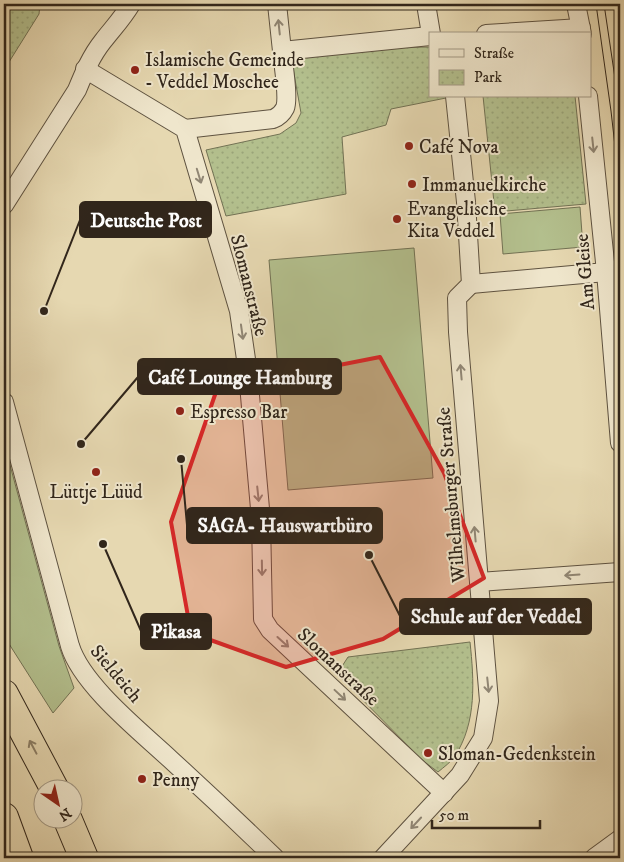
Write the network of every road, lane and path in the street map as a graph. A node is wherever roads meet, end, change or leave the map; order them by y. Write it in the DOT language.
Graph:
graph roads {
  1 [pos="131,4"];
  2 [pos="276,4"];
  3 [pos="426,4"];
  4 [pos="576,4"];
  5 [pos="581,31"];
  6 [pos="431,32"];
  7 [pos="549,32"];
  8 [pos="429,35"];
  9 [pos="282,51"];
  10 [pos="85,69"];
  11 [pos="455,98"];
  12 [pos="588,98"];
  13 [pos="185,129"];
  14 [pos="4,205"];
  15 [pos="606,272"];
  16 [pos="471,284"];
  17 [pos="4,402"];
  18 [pos="620,443"];
  19 [pos="620,572"];
  20 [pos="479,582"];
  21 [pos="4,694"];
  22 [pos="50,780"];
  23 [pos="444,792"];
  24 [pos="4,817"];
  25 [pos="72,830"];
  26 [pos="620,839"];
  27 [pos="19,858"];
  28 [pos="84,858"];
  29 [pos="275,858"];
  30 [pos="383,858"];
  31 [pos="594,858"];
  1 -- 10 [label="street"];
  9 -- 2 [label="street, one-way"];
  3 -- 6 [label="street"];
  4 -- 5 [label="street"];
  5 -- 7 [label="street"];
  8 -- 9 [label="street"];
  9 -- 13 [label="street"];
  10 -- 13 [label="street"];
  10 -- 14 [label="street"];
  11 -- 16 [label="street"];
  12 -- 15 [label="street, Am Gleise, one-way"];
  13 -- 23 [label="street, Slomanstraße, one-way"];
  15 -- 16 [label="street"];
  15 -- 18 [label="street, Am Gleise"];
  20 -- 16 [label="street, Wilhelmsburger Straße, one-way"];
  17 -- 29 [label="street, Sieldeich"];
  19 -- 20 [label="street, one-way"];
  20 -- 23 [label="street, Wilhelmsburger Straße, one-way"];
  22 -- 21 [label="highway, one-way"];
  23 -- 30 [label="street, Wilhelmsburger Straße, one-way"];
  24 -- 27 [label="highway"];
  25 -- 28 [label="highway"];
  26 -- 31 [label="street"];
}
